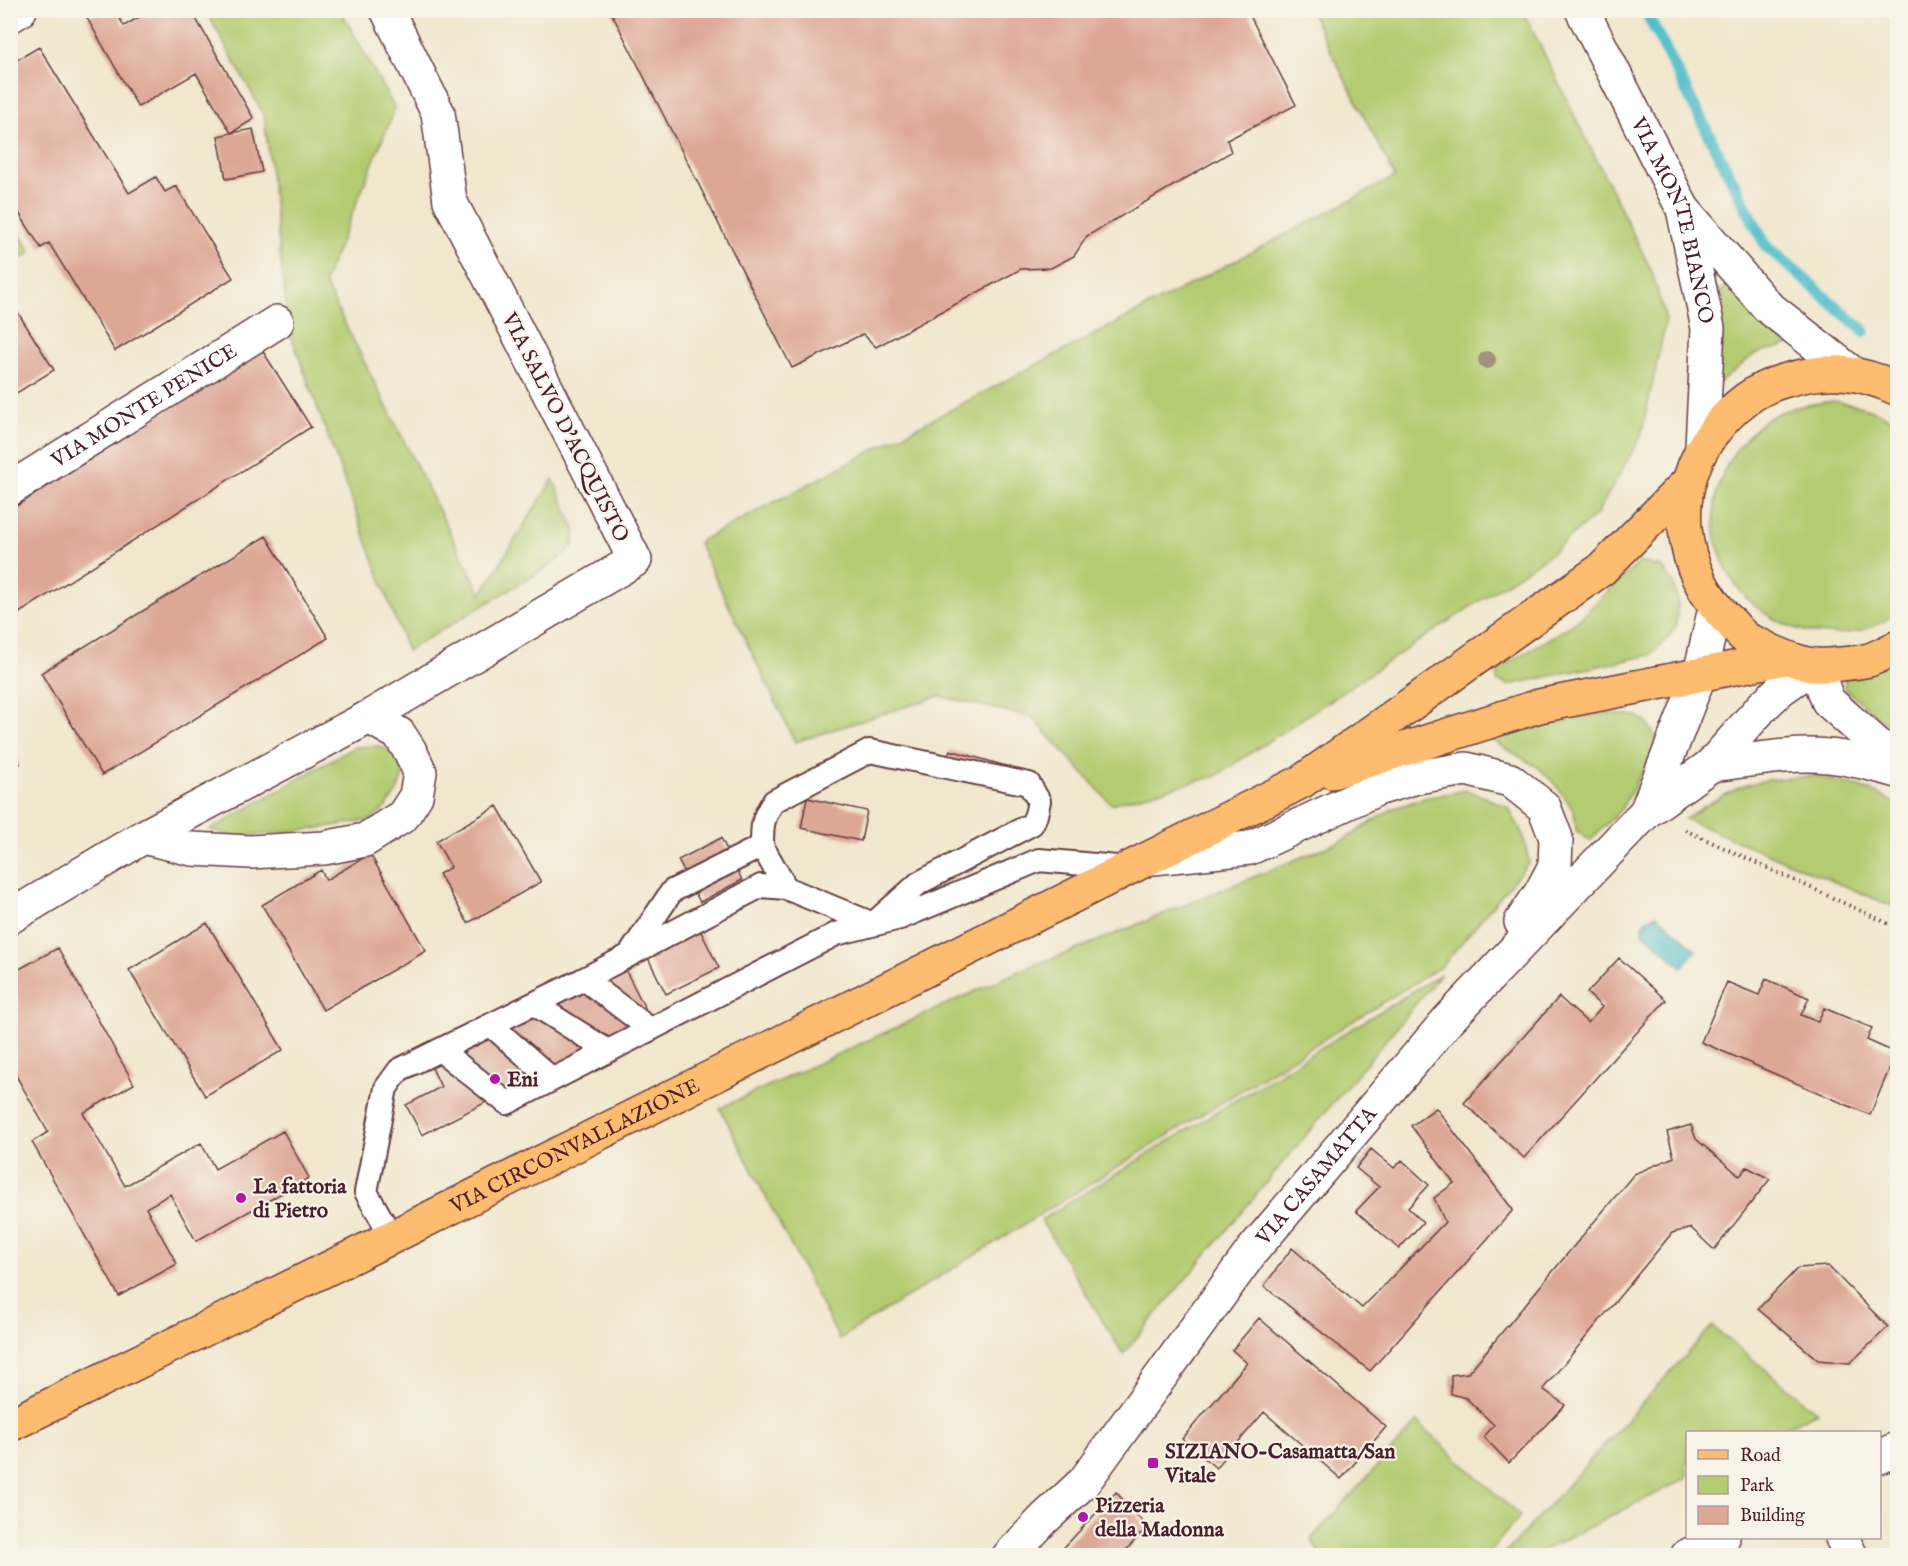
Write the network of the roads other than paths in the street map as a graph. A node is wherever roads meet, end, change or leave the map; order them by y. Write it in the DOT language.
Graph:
graph roads {
  1 [pos="20,10"];
  2 [pos="387,10"];
  3 [pos="1582,10"];
  4 [pos="10,16"];
  5 [pos="1683,209"];
  6 [pos="277,322"];
  7 [pos="1881,380"];
  8 [pos="1702,446"];
  9 [pos="1689,481"];
  10 [pos="10,489"];
  11 [pos="1715,608"];
  12 [pos="1898,647"];
  13 [pos="1800,662"];
  14 [pos="1700,674"];
  15 [pos="369,717"];
  16 [pos="1898,763"];
  17 [pos="1711,765"];
  18 [pos="1898,771"];
  19 [pos="1301,782"];
  20 [pos="1646,812"];
  21 [pos="143,837"];
  22 [pos="762,846"];
  23 [pos="1141,863"];
  24 [pos="786,888"];
  25 [pos="10,917"];
  26 [pos="873,924"];
  27 [pos="629,956"];
  28 [pos="584,979"];
  29 [pos="534,1004"];
  30 [pos="1448,1020"];
  31 [pos="491,1025"];
  32 [pos="650,1029"];
  33 [pos="440,1050"];
  34 [pos="608,1051"];
  35 [pos="552,1079"];
  36 [pos="392,1236"];
  37 [pos="13,1425"];
  38 [pos="1898,1448"];
  39 [pos="1881,1456"];
  40 [pos="1721,1539"];
  41 [pos="1842,1539"];
  42 [pos="1009,1556"];
  43 [pos="1687,1556"];
  44 [pos="1851,1556"];
  1 -- 4 [label="street"];
  2 -- 15 [label="street, VIA SALVO D'ACQUISTO"];
  3 -- 5 [label="street, VIA MONTE BIANCO"];
  5 -- 7 [label="street"];
  5 -- 8 [label="street, VIA MONTE BIANCO"];
  6 -- 10 [label="street, VIA MONTE PENICE"];
  7 -- 8 [label="main road"];
  8 -- 9 [label="main road"];
  9 -- 11 [label="main road"];
  9 -- 19 [label="main road"];
  11 -- 13 [label="main road"];
  11 -- 14 [label="street"];
  12 -- 13 [label="main road"];
  13 -- 14 [label="main road"];
  13 -- 16 [label="street"];
  13 -- 17 [label="street"];
  14 -- 19 [label="main road"];
  14 -- 20 [label="street"];
  15 -- 21 [label="street, VIA SALVO D'ACQUISTO"];
  15 -- 21 [label="street"];
  17 -- 18 [label="street"];
  17 -- 20 [label="street"];
  19 -- 23 [label="main road, VIA CIRCONVALLAZIONE"];
  20 -- 30 [label="street, VIA CASAMATTA"];
  21 -- 25 [label="street, VIA SALVO D'ACQUISTO"];
  22 -- 24 [label="lane"];
  22 -- 26 [label="lane"];
  22 -- 27 [label="lane"];
  23 -- 26 [label="lane"];
  23 -- 30 [label="street"];
  23 -- 36 [label="main road, VIA CIRCONVALLAZIONE"];
  24 -- 26 [label="lane"];
  24 -- 27 [label="lane"];
  26 -- 32 [label="lane"];
  27 -- 28 [label="lane"];
  28 -- 29 [label="lane"];
  28 -- 32 [label="lane"];
  29 -- 31 [label="lane"];
  29 -- 34 [label="lane"];
  30 -- 42 [label="street, VIA CASAMATTA"];
  31 -- 33 [label="lane"];
  31 -- 35 [label="lane"];
  32 -- 34 [label="lane"];
  33 -- 35 [label="lane"];
  33 -- 36 [label="lane"];
  34 -- 35 [label="lane"];
  36 -- 37 [label="main road, VIA CIRCONVALLAZIONE"];
  38 -- 39 [label="street"];
  40 -- 43 [label="street"];
  41 -- 44 [label="street"];
}
